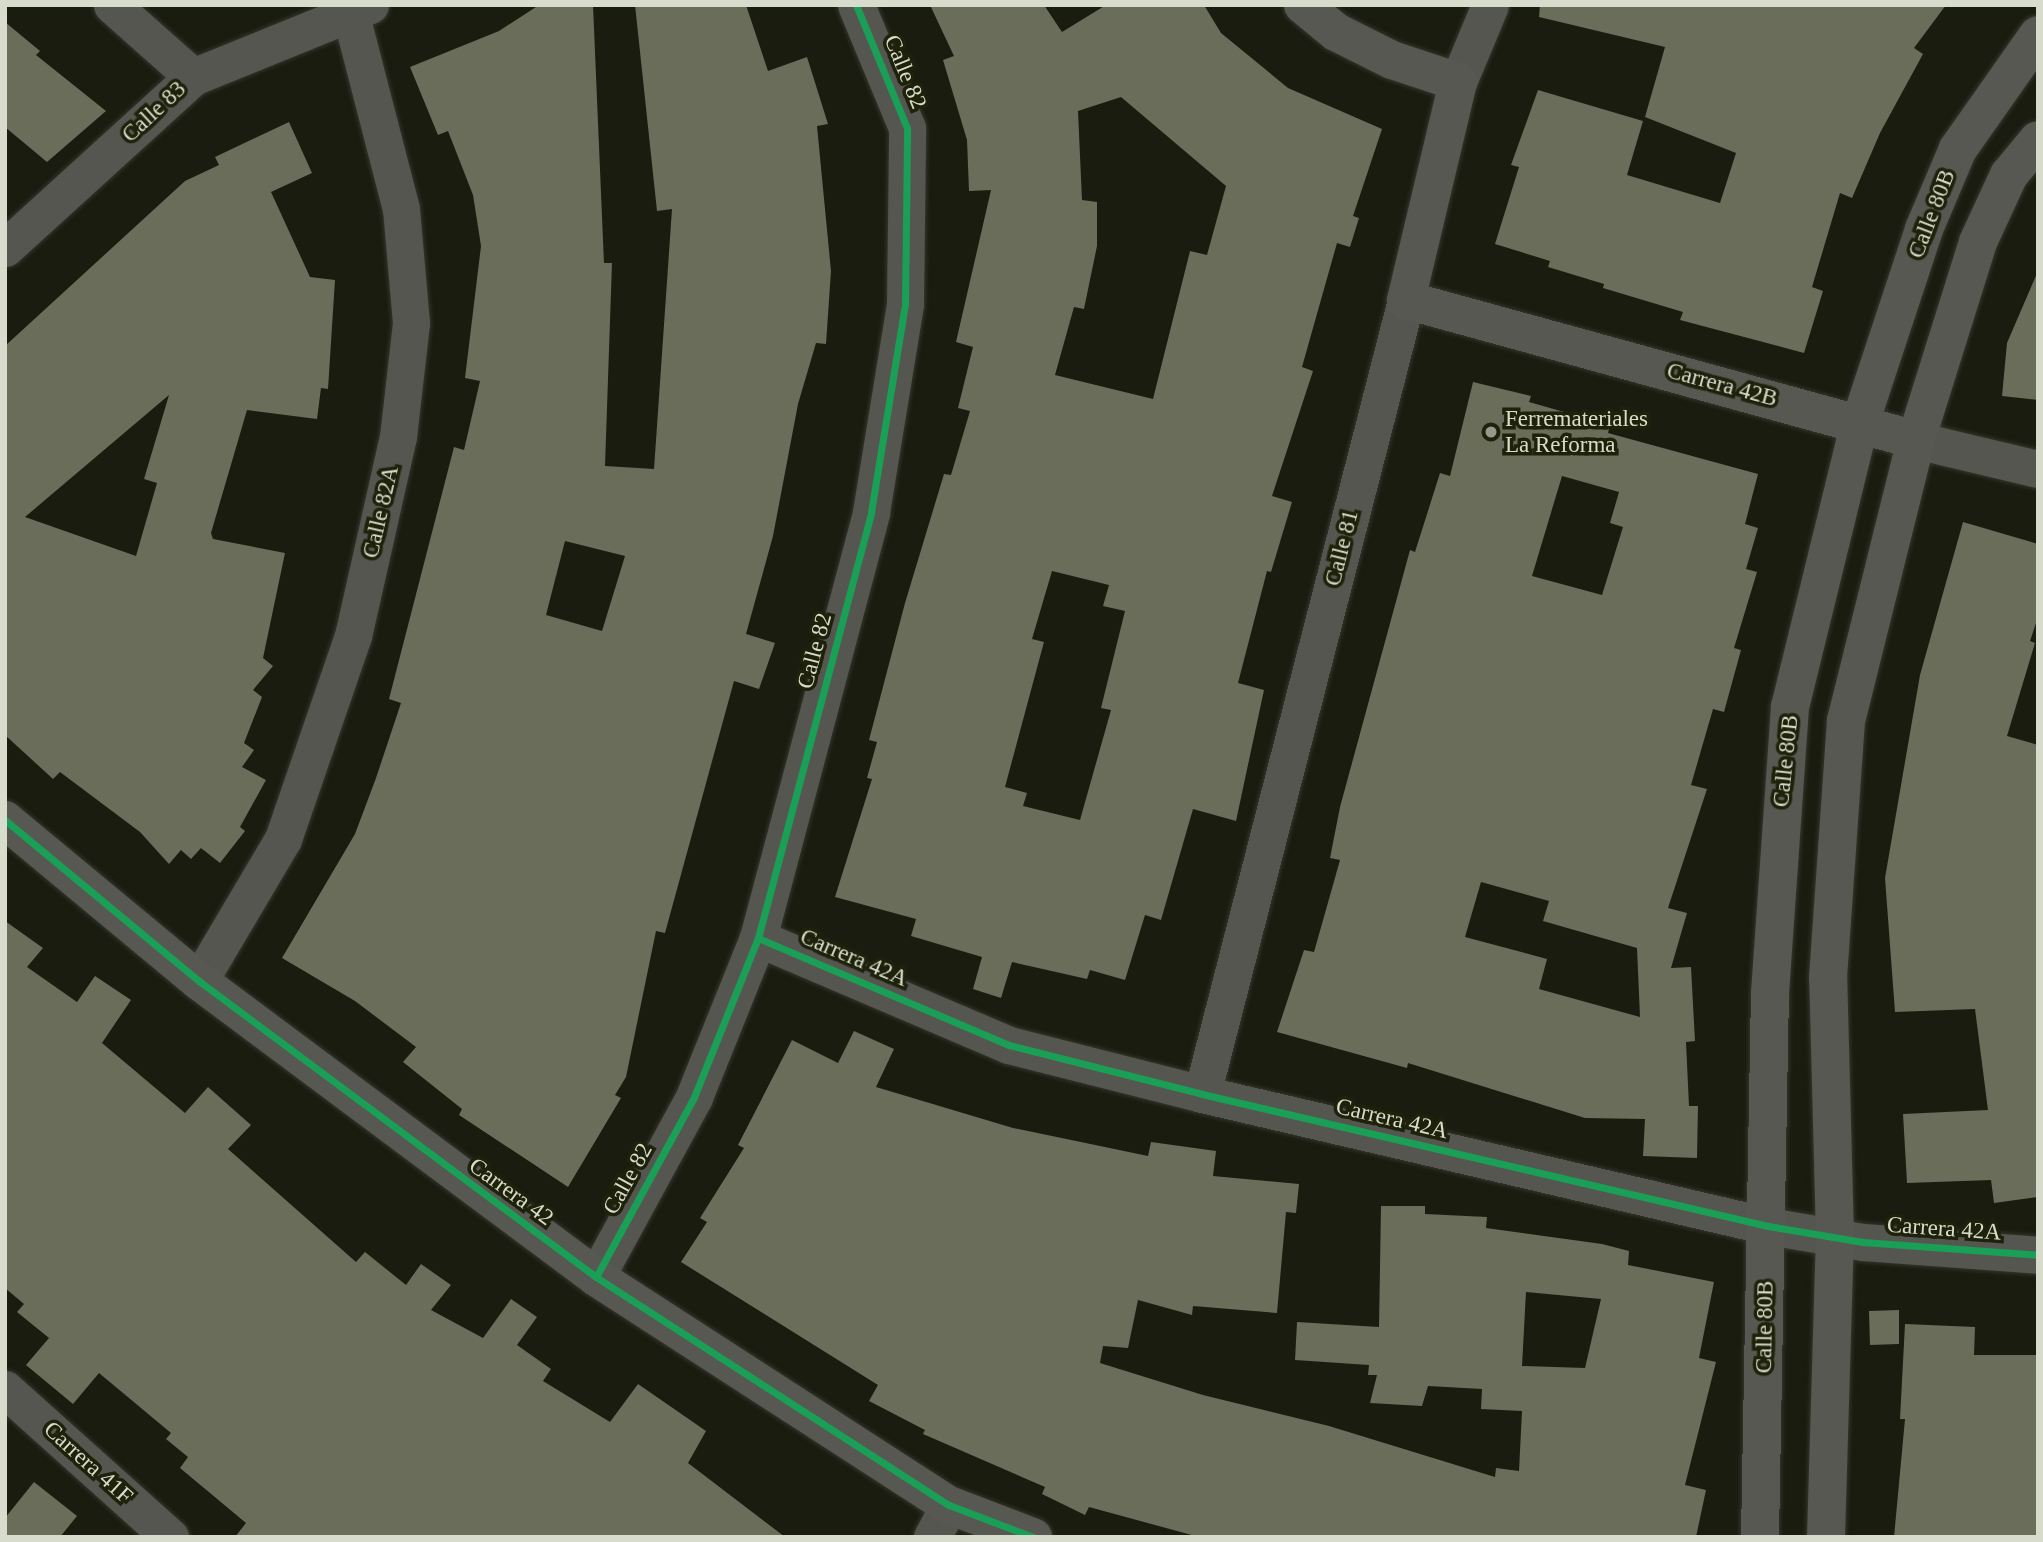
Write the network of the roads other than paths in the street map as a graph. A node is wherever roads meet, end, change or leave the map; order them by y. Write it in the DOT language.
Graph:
graph roads {
  1 [pos="112,5"];
  2 [pos="856,5"];
  3 [pos="1303,5"];
  4 [pos="1490,5"];
  5 [pos="361,10"];
  6 [pos="2038,35"];
  7 [pos="193,77"];
  8 [pos="1458,82"];
  9 [pos="2038,140"];
  10 [pos="5,248"];
  11 [pos="1406,300"];
  12 [pos="1860,423"];
  13 [pos="1916,440"];
  14 [pos="2038,470"];
  15 [pos="5,820"];
  16 [pos="758,938"];
  17 [pos="199,981"];
  18 [pos="1202,1094"];
  19 [pos="1768,1226"];
  20 [pos="1835,1237"];
  21 [pos="2038,1255"];
  22 [pos="596,1277"];
  23 [pos="5,1389"];
  24 [pos="941,1521"];
  25 [pos="170,1537"];
  26 [pos="1033,1537"];
  27 [pos="1760,1537"];
  28 [pos="1826,1537"];
  1 -- 7 [label="street"];
  2 -- 16 [label="street, Calle 82"];
  3 -- 8 [label="main road"];
  4 -- 8 [label="street, Calle 81"];
  5 -- 7 [label="street, Calle 83"];
  5 -- 17 [label="street, Calle 82A"];
  6 -- 12 [label="main road, Calle 80B"];
  7 -- 10 [label="street, Calle 83"];
  8 -- 11 [label="main road, Calle 81"];
  9 -- 13 [label="main road"];
  11 -- 12 [label="main road, Carrera 42B"];
  11 -- 18 [label="street, Calle 81"];
  12 -- 13 [label="main road, Carrera 42B"];
  12 -- 19 [label="main road, Calle 80B"];
  13 -- 14 [label="street, Carrera 42B"];
  13 -- 20 [label="main road"];
  15 -- 17 [label="main road, Carrera 42"];
  16 -- 18 [label="street, Carrera 42A"];
  16 -- 22 [label="street, Calle 82"];
  17 -- 22 [label="main road, Carrera 42"];
  18 -- 19 [label="street, Carrera 42A"];
  19 -- 20 [label="street, Carrera 42A"];
  19 -- 27 [label="main road, Calle 80B"];
  20 -- 21 [label="street, Carrera 42A"];
  20 -- 28 [label="main road"];
  22 -- 24 [label="main road, Carrera 42"];
  23 -- 25 [label="street, Carrera 41F"];
  24 -- 26 [label="main road, Carrera 42"];
}
